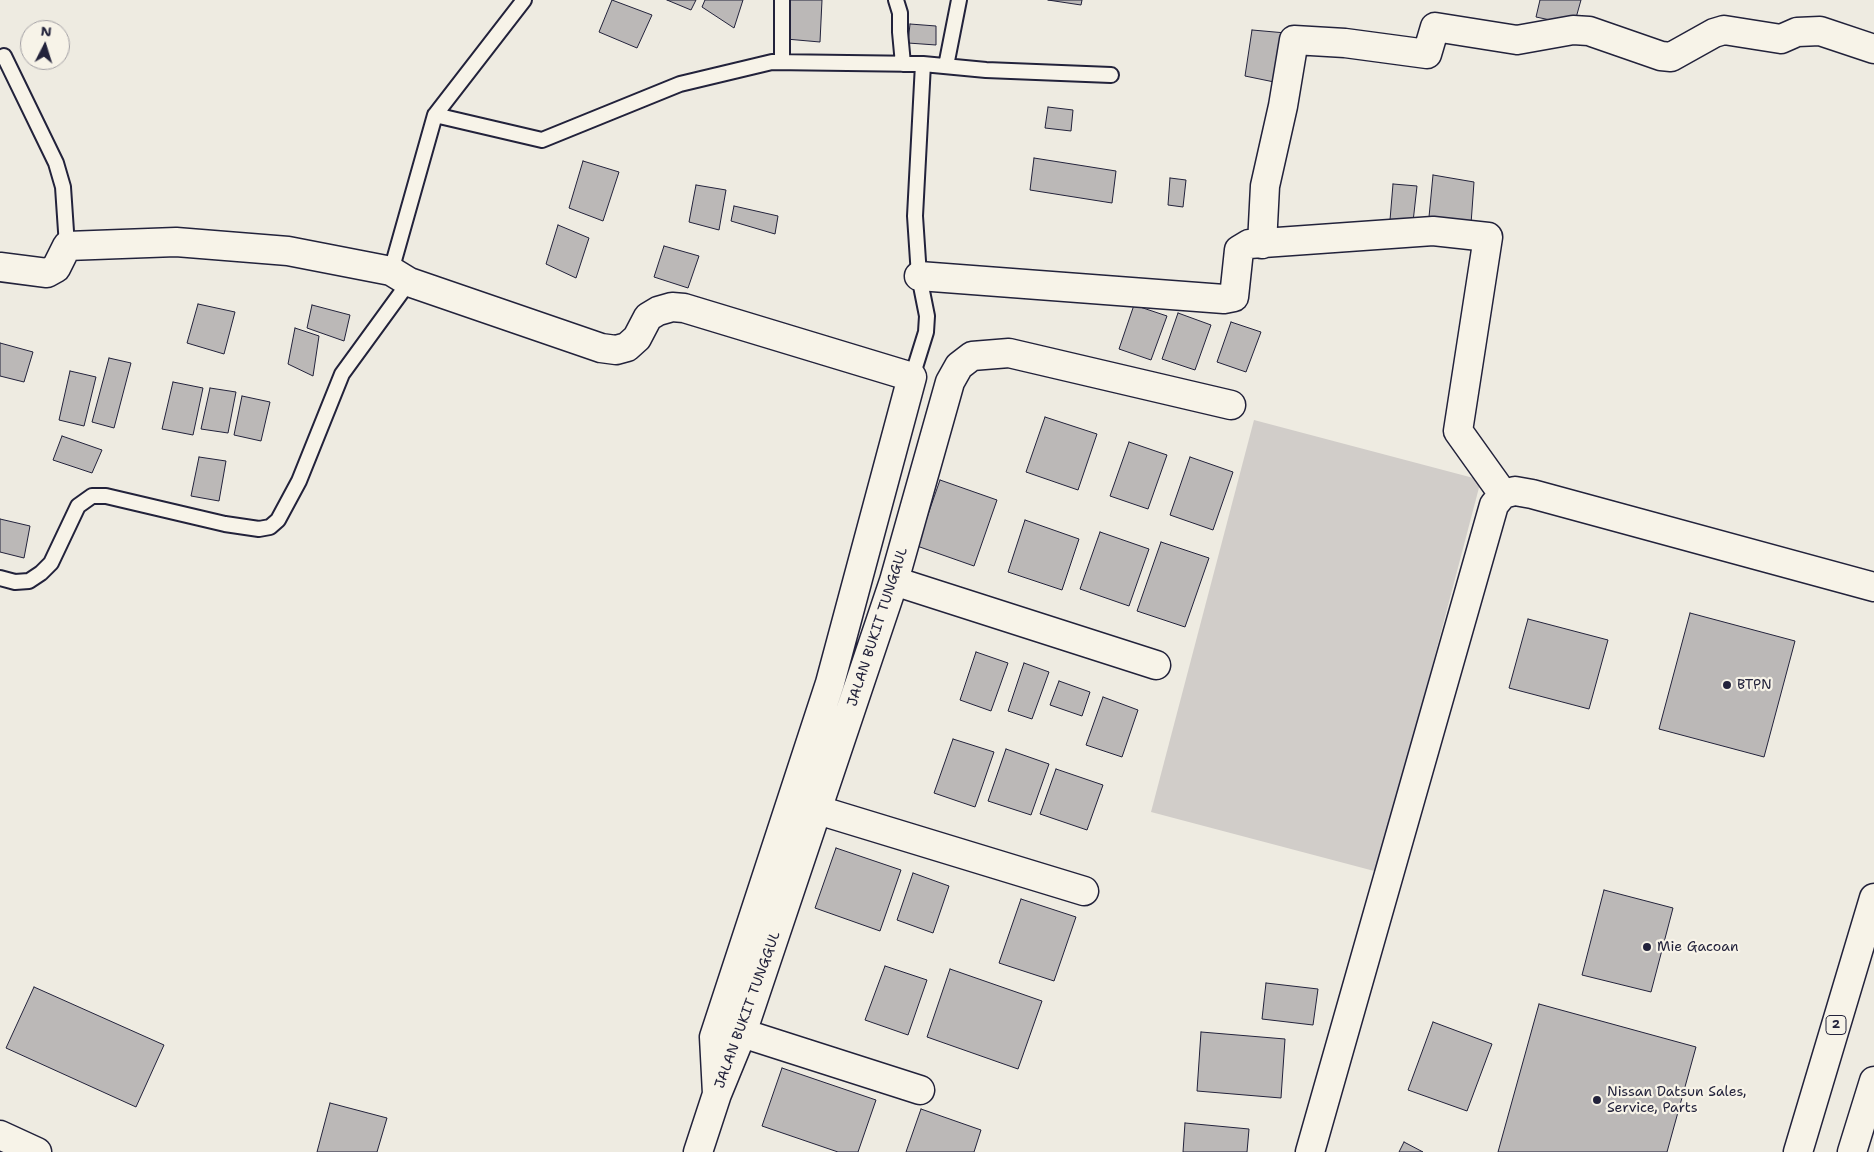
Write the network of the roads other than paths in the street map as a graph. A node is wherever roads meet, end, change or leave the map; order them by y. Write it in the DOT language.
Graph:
graph roads {
  1 [pos="524,0"];
  2 [pos="782,0"];
  3 [pos="896,0"];
  4 [pos="959,0"];
  5 [pos="1874,49"];
  6 [pos="4,56"];
  7 [pos="782,62"];
  8 [pos="904,64"];
  9 [pos="923,64"];
  10 [pos="946,66"];
  11 [pos="1111,75"];
  12 [pos="435,115"];
  13 [pos="1262,244"];
  14 [pos="67,246"];
  15 [pos="0,267"];
  16 [pos="919,276"];
  17 [pos="400,277"];
  18 [pos="912,377"];
  19 [pos="1231,405"];
  20 [pos="1504,494"];
  21 [pos="0,578"];
  22 [pos="894,581"];
  23 [pos="1874,587"];
  24 [pos="1156,665"];
  25 [pos="818,810"];
  26 [pos="1084,891"];
  27 [pos="1874,898"];
  28 [pos="742,1033"];
  29 [pos="1874,1081"];
  30 [pos="920,1090"];
  31 [pos="718,1094"];
  32 [pos="0,1136"];
  33 [pos="37,1152"];
  34 [pos="698,1152"];
  35 [pos="1310,1152"];
  36 [pos="1798,1152"];
  37 [pos="1852,1152"];
  1 -- 12 [label="lane"];
  2 -- 7 [label="lane"];
  3 -- 8 [label="lane"];
  4 -- 10 [label="lane"];
  5 -- 13 [label="main road"];
  6 -- 14 [label="lane"];
  7 -- 8 [label="lane"];
  7 -- 12 [label="lane"];
  8 -- 9 [label="lane"];
  9 -- 10 [label="lane"];
  9 -- 16 [label="lane"];
  10 -- 11 [label="lane"];
  12 -- 17 [label="lane"];
  13 -- 16 [label="main road"];
  13 -- 20 [label="main road"];
  14 -- 15 [label="main road"];
  14 -- 17 [label="main road"];
  16 -- 18 [label="lane"];
  17 -- 18 [label="main road"];
  17 -- 21 [label="lane"];
  18 -- 31 [label="main road"];
  19 -- 22 [label="main road, JALAN BUKIT TUNGGUL"];
  20 -- 23 [label="main road"];
  20 -- 35 [label="main road"];
  22 -- 24 [label="main road"];
  22 -- 25 [label="main road, JALAN BUKIT TUNGGUL"];
  25 -- 26 [label="main road"];
  25 -- 28 [label="main road, JALAN BUKIT TUNGGUL"];
  27 -- 36 [label="main road, 2"];
  28 -- 30 [label="main road"];
  28 -- 31 [label="main road, JALAN BUKIT TUNGGUL"];
  29 -- 37 [label="main road"];
  31 -- 34 [label="main road, JALAN BUKIT TUNGGUL"];
  32 -- 33 [label="main road"];
}
